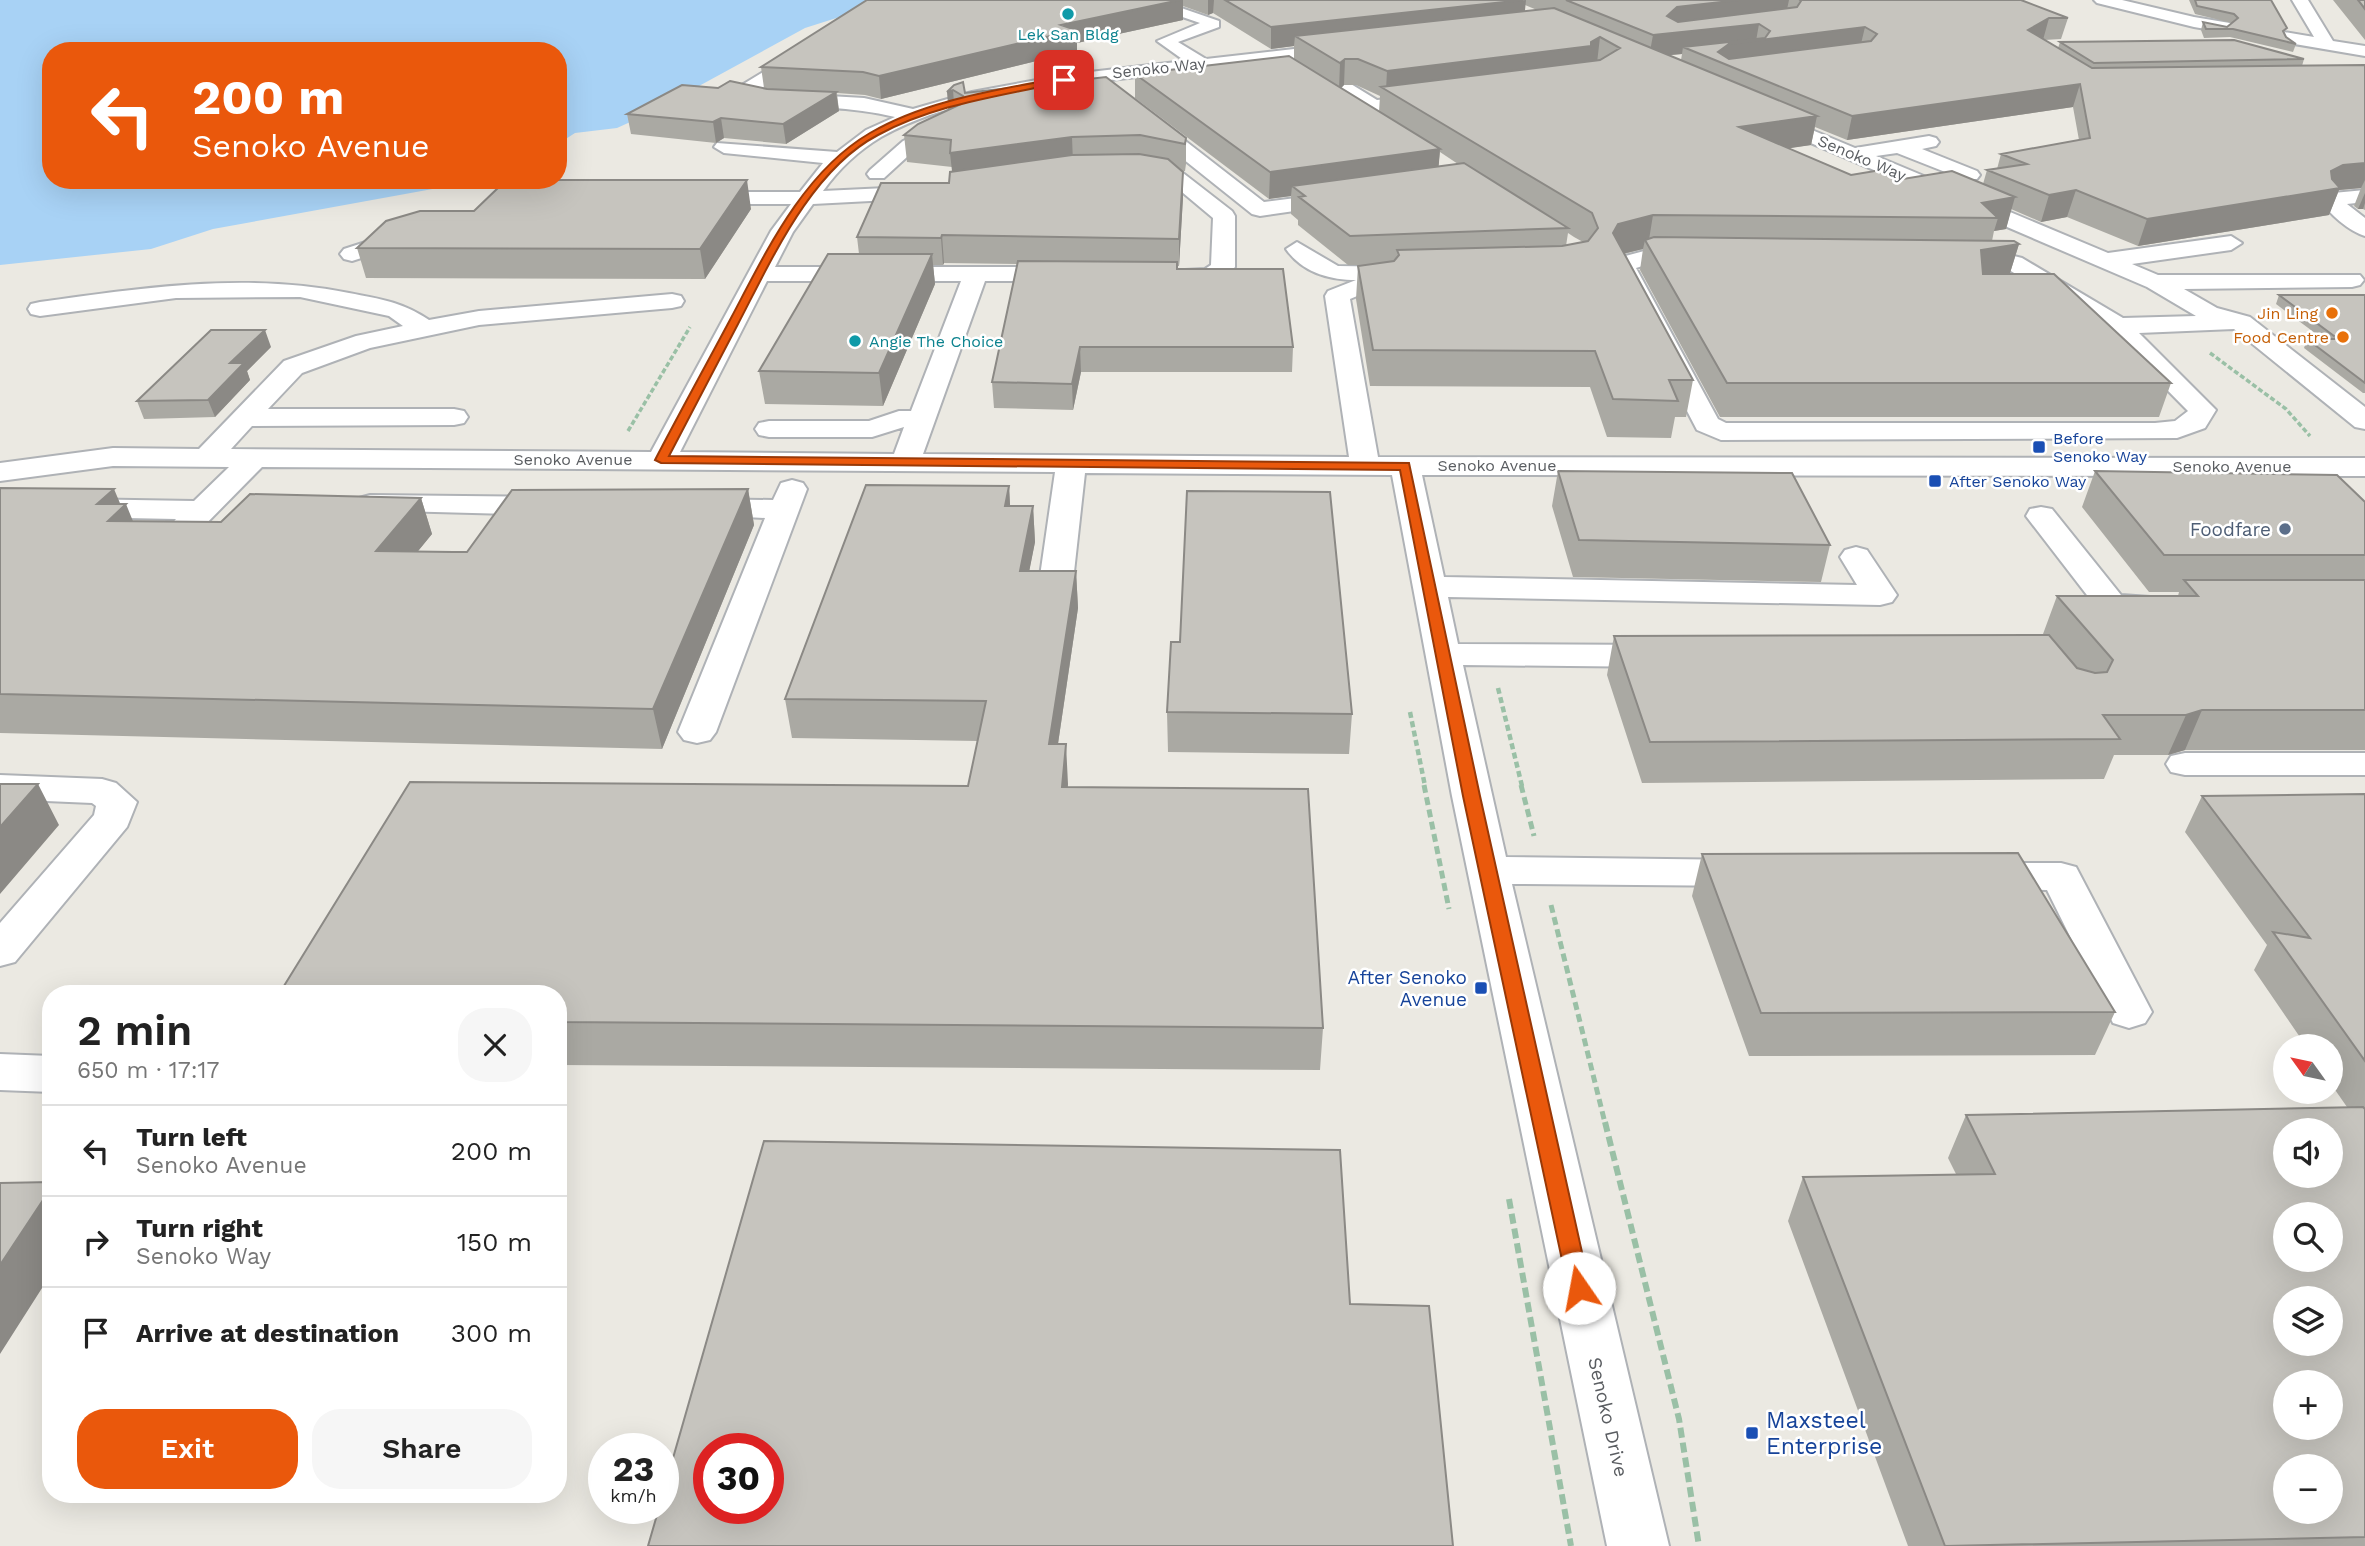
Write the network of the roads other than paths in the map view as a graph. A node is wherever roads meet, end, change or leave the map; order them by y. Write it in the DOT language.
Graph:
graph roads {
  1 [pos="1141,0"];
  2 [pos="2102,0"];
  3 [pos="2300,0"];
  4 [pos="818,44"];
  5 [pos="2230,45"];
  6 [pos="2328,46"];
  7 [pos="2365,51"];
  8 [pos="2269,54"];
  9 [pos="1268,56"];
  10 [pos="1202,64"];
  11 [pos="1091,76"];
  12 [pos="1064,80"];
  13 [pos="1445,99"];
  14 [pos="1747,109"];
  15 [pos="915,115"];
  16 [pos="1376,124"];
  17 [pos="1929,142"];
  18 [pos="724,147"];
  19 [pos="1899,147"];
  20 [pos="1148,152"];
  21 [pos="1853,155"];
  22 [pos="839,158"];
  23 [pos="932,171"];
  24 [pos="877,174"];
  25 [pos="1970,175"];
  26 [pos="822,178"];
  27 [pos="947,190"];
  28 [pos="1369,194"];
  29 [pos="2365,196"];
  30 [pos="673,198"];
  31 [pos="806,198"];
  32 [pos="2365,229"];
  33 [pos="426,230"];
  34 [pos="2231,243"];
  35 [pos="1607,244"];
  36 [pos="2070,246"];
  37 [pos="1297,249"];
  38 [pos="352,254"];
  39 [pos="2104,261"];
  40 [pos="762,274"];
  41 [pos="1092,275"];
  42 [pos="1146,275"];
  43 [pos="2352,280"];
  44 [pos="973,281"];
  45 [pos="2219,281"];
  46 [pos="2155,282"];
  47 [pos="672,301"];
  48 [pos="40,309"];
  49 [pos="2209,318"];
  50 [pos="2281,323"];
  51 [pos="2118,326"];
  52 [pos="425,329"];
  53 [pos="454,416"];
  54 [pos="244,418"];
  55 [pos="923,419"];
  56 [pos="2365,421"];
  57 [pos="769,429"];
  58 [pos="2365,450"];
  59 [pos="207,457"];
  60 [pos="254,458"];
  61 [pos="539,459"];
  62 [pos="661,460"];
  63 [pos="803,461"];
  64 [pos="906,461"];
  65 [pos="1070,463"];
  66 [pos="1365,465"];
  67 [pos="1405,466"];
  68 [pos="2365,467"];
  69 [pos="0,472"];
  70 [pos="335,504"];
  71 [pos="509,506"];
  72 [pos="578,507"];
  73 [pos="49,508"];
  74 [pos="674,508"];
  75 [pos="784,509"];
  76 [pos="202,510"];
  77 [pos="2040,516"];
  78 [pos="489,536"];
  79 [pos="169,543"];
  80 [pos="1856,557"];
  81 [pos="1430,587"];
  82 [pos="1055,590"];
  83 [pos="2178,605"];
  84 [pos="1443,654"];
  85 [pos="1699,656"];
  86 [pos="696,732"];
  87 [pos="2185,764"];
  88 [pos="2365,764"];
  89 [pos="0,787"];
  90 [pos="1488,870"];
  91 [pos="1781,874"];
  92 [pos="1949,876"];
  93 [pos="0,951"];
  94 [pos="2129,1012"];
  95 [pos="0,1072"];
  96 [pos="42,1074"];
  97 [pos="1638,1546"];
  1 -- 10 [label="street"];
  2 -- 6 [label="street"];
  3 -- 6 [label="street"];
  4 -- 15 [label="street"];
  5 -- 8 [label="street"];
  6 -- 7 [label="street"];
  9 -- 10 [label="street, Senoko Way"];
  9 -- 13 [label="street, Senoko Way"];
  9 -- 16 [label="street"];
  10 -- 11 [label="street, Senoko Way"];
  11 -- 12 [label="street, Senoko Way"];
  11 -- 28 [label="street"];
  12 -- 15 [label="street, Senoko Way"];
  12 -- 24 [label="street"];
  14 -- 21 [label="street, Senoko Way"];
  15 -- 22 [label="street, Senoko Way"];
  17 -- 19 [label="street"];
  18 -- 22 [label="street"];
  19 -- 21 [label="street"];
  19 -- 25 [label="street"];
  20 -- 42 [label="street"];
  21 -- 36 [label="street, Senoko Way"];
  22 -- 26 [label="street, Senoko Way"];
  23 -- 24 [label="street"];
  24 -- 26 [label="street"];
  26 -- 31 [label="street, Senoko Way"];
  27 -- 31 [label="street"];
  29 -- 32 [label="street"];
  30 -- 31 [label="street"];
  31 -- 40 [label="street, Senoko Way"];
  33 -- 38 [label="street"];
  34 -- 39 [label="street"];
  35 -- 36 [label="street"];
  36 -- 39 [label="street, Senoko Way"];
  37 -- 66 [label="street"];
  39 -- 46 [label="street, Senoko Way"];
  40 -- 41 [label="street"];
  40 -- 62 [label="street, Senoko Way"];
  43 -- 45 [label="street"];
  44 -- 55 [label="street"];
  45 -- 46 [label="street"];
  45 -- 50 [label="street"];
  46 -- 49 [label="street, Senoko Way"];
  47 -- 52 [label="street"];
  48 -- 52 [label="street"];
  49 -- 51 [label="street"];
  49 -- 56 [label="street, Senoko Way"];
  49 -- 58 [label="street, Senoko Way"];
  51 -- 51 [label="street"];
  52 -- 54 [label="street"];
  53 -- 54 [label="street"];
  54 -- 59 [label="street"];
  55 -- 57 [label="street"];
  55 -- 64 [label="street"];
  59 -- 60 [label="street, Senoko Avenue"];
  59 -- 69 [label="street, Senoko Avenue"];
  60 -- 61 [label="street, Senoko Avenue"];
  60 -- 76 [label="street"];
  61 -- 62 [label="street, Senoko Avenue"];
  61 -- 71 [label="street"];
  62 -- 63 [label="street, Senoko Avenue"];
  63 -- 64 [label="street, Senoko Avenue"];
  63 -- 75 [label="street"];
  64 -- 65 [label="street, Senoko Avenue"];
  65 -- 66 [label="street, Senoko Avenue"];
  65 -- 82 [label="street"];
  66 -- 67 [label="street, Senoko Avenue"];
  67 -- 68 [label="street, Senoko Avenue"];
  67 -- 81 [label="street, Senoko Drive"];
  70 -- 71 [label="street"];
  71 -- 72 [label="street"];
  71 -- 78 [label="street"];
  73 -- 76 [label="street"];
  74 -- 75 [label="street"];
  75 -- 86 [label="street"];
  76 -- 79 [label="street"];
  77 -- 83 [label="street"];
  80 -- 81 [label="street"];
  81 -- 84 [label="street, Senoko Drive"];
  84 -- 85 [label="street"];
  84 -- 90 [label="street, Senoko Drive"];
  87 -- 88 [label="street"];
  89 -- 93 [label="street"];
  90 -- 91 [label="street"];
  90 -- 97 [label="street, Senoko Drive"];
  92 -- 94 [label="street"];
  95 -- 96 [label="street"];
}
